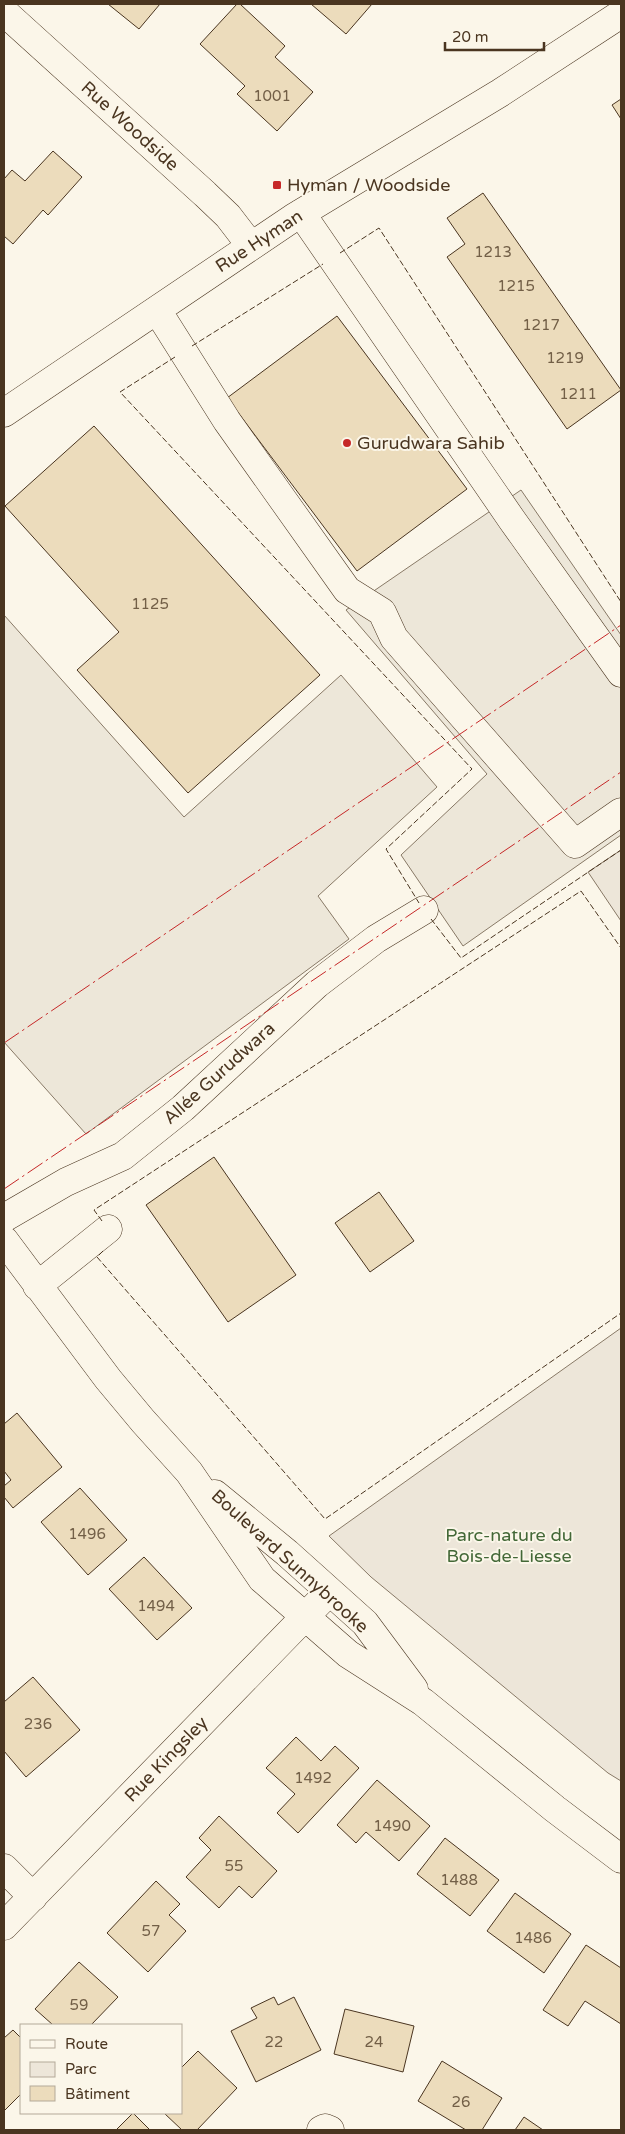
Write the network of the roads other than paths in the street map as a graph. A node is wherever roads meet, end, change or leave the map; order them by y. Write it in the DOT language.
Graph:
graph roads {
  1 [pos="4,12"];
  2 [pos="621,14"];
  3 [pos="301,213"];
  4 [pos="251,246"];
  5 [pos="157,310"];
  6 [pos="4,413"];
  7 [pos="621,673"];
  8 [pos="621,812"];
  9 [pos="424,910"];
  10 [pos="4,1218"];
  11 [pos="108,1230"];
  12 [pos="4,1240"];
  13 [pos="37,1286"];
  14 [pos="189,1472"];
  15 [pos="329,1592"];
  16 [pos="305,1616"];
  17 [pos="424,1702"];
  18 [pos="621,1859"];
  19 [pos="4,1868"];
  20 [pos="33,1897"];
  21 [pos="4,1926"];
  22 [pos="321,2130"];
  23 [pos="330,2130"];
  1 -- 4 [label="street, Rue Woodside"];
  2 -- 3 [label="street, Rue Hyman"];
  3 -- 4 [label="street, Rue Hyman"];
  3 -- 7 [label="street"];
  4 -- 5 [label="street, Rue Hyman"];
  5 -- 6 [label="street, Rue Hyman"];
  5 -- 8 [label="street"];
  9 -- 10 [label="street, Allée Gurudwara"];
  11 -- 13 [label="street"];
  12 -- 13 [label="street, Boulevard Sunnybrooke"];
  13 -- 14 [label="street, Boulevard Sunnybrooke"];
  14 -- 15 [label="street, Boulevard Sunnybrooke"];
  14 -- 16 [label="street, Boulevard Sunnybrooke"];
  15 -- 16 [label="street, Rue Kingsley"];
  15 -- 17 [label="street, Boulevard Sunnybrooke"];
  16 -- 17 [label="street, Boulevard Sunnybrooke"];
  16 -- 20 [label="street, Rue Kingsley"];
  17 -- 18 [label="street, Boulevard Sunnybrooke"];
  19 -- 20 [label="street"];
  20 -- 21 [label="street, Rue Kingsley"];
  22 -- 23 [label="street"];
}
